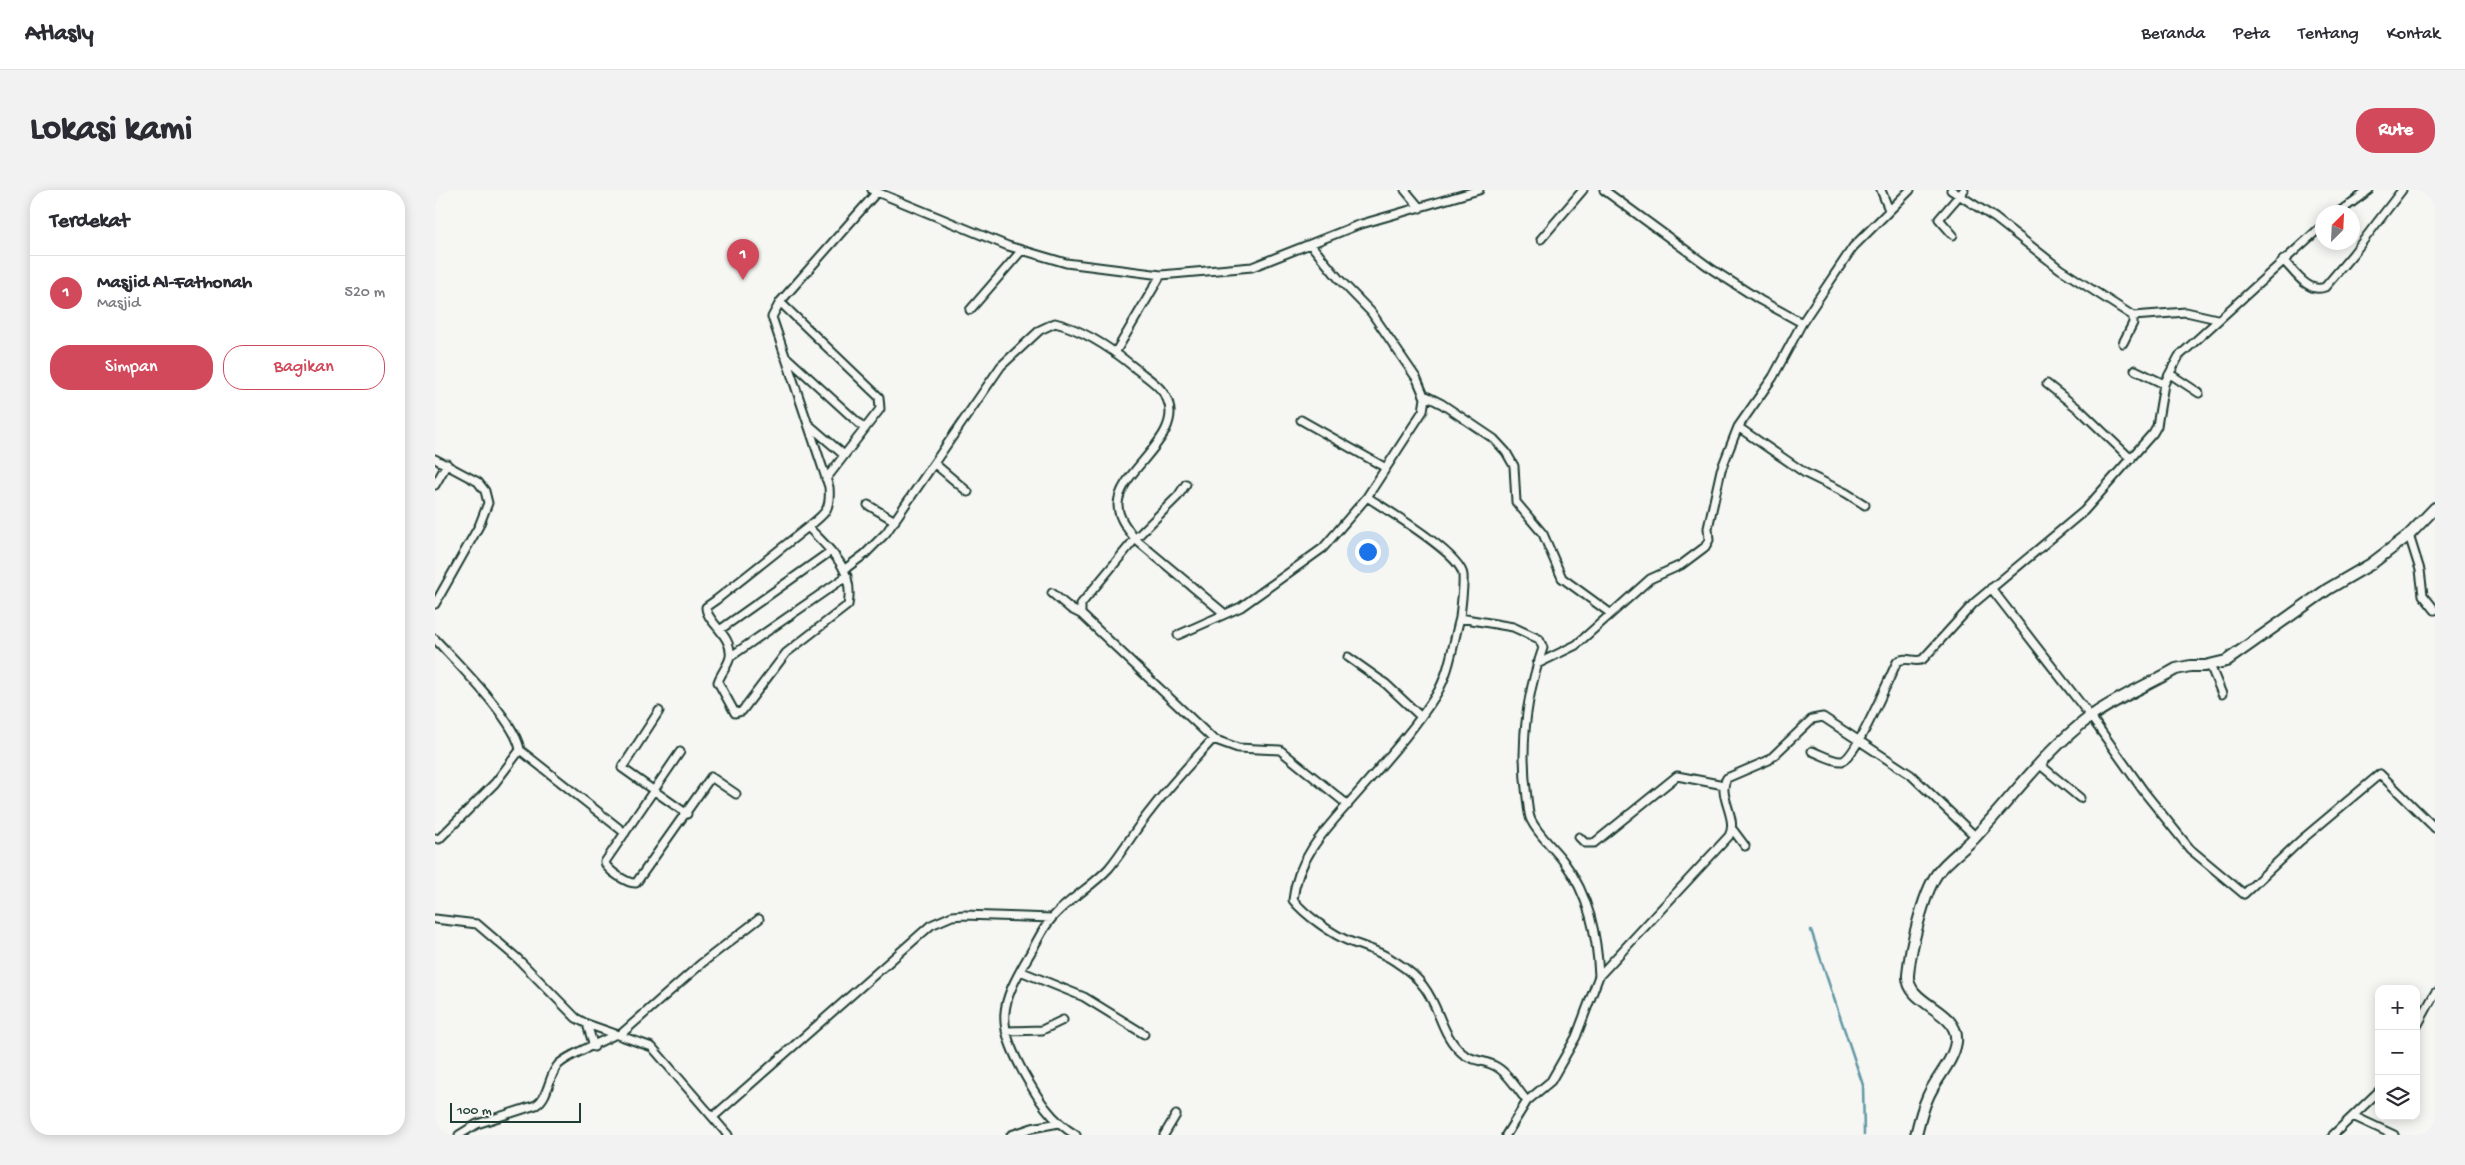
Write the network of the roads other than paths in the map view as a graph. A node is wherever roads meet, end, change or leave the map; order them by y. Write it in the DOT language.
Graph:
graph roads {
  1 [pos="1405,190"];
  2 [pos="1479,190"];
  3 [pos="1583,190"];
  4 [pos="1604,190"];
  5 [pos="1881,190"];
  6 [pos="1909,190"];
  7 [pos="1951,190"];
  8 [pos="2369,190"];
  9 [pos="2402,190"];
  10 [pos="874,191"];
  11 [pos="1962,193"];
  12 [pos="2349,205"];
  13 [pos="1420,208"];
  14 [pos="1889,210"];
  15 [pos="2315,232"];
  16 [pos="1953,235"];
  17 [pos="1541,239"];
  18 [pos="1311,245"];
  19 [pos="1022,250"];
  20 [pos="2283,260"];
  21 [pos="1161,275"];
  22 [pos="780,302"];
  23 [pos="970,310"];
  24 [pos="2133,316"];
  25 [pos="2217,319"];
  26 [pos="1802,323"];
  27 [pos="2123,343"];
  28 [pos="1115,354"];
  29 [pos="784,355"];
  30 [pos="2135,370"];
  31 [pos="2170,374"];
  32 [pos="2047,384"];
  33 [pos="2164,384"];
  34 [pos="2199,393"];
  35 [pos="1424,395"];
  36 [pos="1301,420"];
  37 [pos="807,424"];
  38 [pos="1738,427"];
  39 [pos="864,428"];
  40 [pos="843,455"];
  41 [pos="435,459"];
  42 [pos="2131,459"];
  43 [pos="447,464"];
  44 [pos="935,464"];
  45 [pos="1386,468"];
  46 [pos="826,479"];
  47 [pos="1186,484"];
  48 [pos="435,485"];
  49 [pos="968,492"];
  50 [pos="1367,497"];
  51 [pos="868,505"];
  52 [pos="1865,505"];
  53 [pos="2435,508"];
  54 [pos="895,520"];
  55 [pos="808,527"];
  56 [pos="2409,535"];
  57 [pos="1135,539"];
  58 [pos="831,551"];
  59 [pos="846,573"];
  60 [pos="1991,588"];
  61 [pos="1052,593"];
  62 [pos="435,604"];
  63 [pos="2435,610"];
  64 [pos="1611,613"];
  65 [pos="1081,614"];
  66 [pos="1225,614"];
  67 [pos="1460,618"];
  68 [pos="721,629"];
  69 [pos="1178,634"];
  70 [pos="435,639"];
  71 [pos="730,657"];
  72 [pos="1348,657"];
  73 [pos="1537,664"];
  74 [pos="2210,665"];
  75 [pos="2222,694"];
  76 [pos="659,711"];
  77 [pos="1420,716"];
  78 [pos="2091,717"];
  79 [pos="1213,739"];
  80 [pos="1861,741"];
  81 [pos="520,750"];
  82 [pos="1812,751"];
  83 [pos="680,752"];
  84 [pos="2039,764"];
  85 [pos="1724,785"];
  86 [pos="654,791"];
  87 [pos="736,794"];
  88 [pos="2080,798"];
  89 [pos="1347,805"];
  90 [pos="687,814"];
  91 [pos="2435,828"];
  92 [pos="1733,830"];
  93 [pos="625,832"];
  94 [pos="1579,836"];
  95 [pos="1976,837"];
  96 [pos="435,838"];
  97 [pos="1745,846"];
  98 [pos="1052,918"];
  99 [pos="435,919"];
  100 [pos="759,919"];
  101 [pos="1020,971"];
  102 [pos="1599,976"];
  103 [pos="2435,993"];
  104 [pos="1063,1020"];
  105 [pos="2420,1021"];
  106 [pos="587,1024"];
  107 [pos="1006,1031"];
  108 [pos="1144,1034"];
  109 [pos="618,1035"];
  110 [pos="594,1047"];
  111 [pos="2375,1095"];
  112 [pos="1527,1101"];
  113 [pos="1176,1115"];
  114 [pos="2353,1116"];
  115 [pos="713,1117"];
  116 [pos="1059,1123"];
  117 [pos="459,1135"];
  118 [pos="728,1135"];
  119 [pos="1011,1135"];
  120 [pos="1076,1135"];
  121 [pos="1164,1135"];
  122 [pos="1507,1135"];
  123 [pos="1916,1135"];
  124 [pos="2333,1135"];
  125 [pos="2394,1135"];
  1 -- 13 [label="street"];
  2 -- 13 [label="street"];
  3 -- 17 [label="street"];
  4 -- 26 [label="street"];
  5 -- 14 [label="street"];
  6 -- 14 [label="street"];
  7 -- 11 [label="street"];
  8 -- 12 [label="street"];
  9 -- 20 [label="street"];
  10 -- 19 [label="street"];
  10 -- 22 [label="street"];
  11 -- 16 [label="street"];
  11 -- 24 [label="street"];
  13 -- 18 [label="street"];
  14 -- 26 [label="street"];
  15 -- 20 [label="street"];
  18 -- 21 [label="street"];
  18 -- 35 [label="street"];
  19 -- 21 [label="street"];
  19 -- 23 [label="street"];
  20 -- 25 [label="street"];
  21 -- 28 [label="street"];
  22 -- 29 [label="street"];
  22 -- 39 [label="street"];
  24 -- 25 [label="street"];
  24 -- 27 [label="street"];
  25 -- 31 [label="street"];
  26 -- 38 [label="street"];
  28 -- 44 [label="street"];
  28 -- 57 [label="street"];
  29 -- 37 [label="street"];
  29 -- 39 [label="street"];
  30 -- 33 [label="street"];
  31 -- 33 [label="street"];
  31 -- 34 [label="street"];
  32 -- 42 [label="street"];
  33 -- 42 [label="street"];
  35 -- 45 [label="street"];
  35 -- 64 [label="street"];
  36 -- 45 [label="street"];
  37 -- 40 [label="street"];
  37 -- 46 [label="street"];
  38 -- 52 [label="street"];
  38 -- 64 [label="street"];
  39 -- 40 [label="street"];
  40 -- 46 [label="street"];
  41 -- 43 [label="street"];
  42 -- 60 [label="street"];
  43 -- 48 [label="street"];
  43 -- 62 [label="street"];
  44 -- 49 [label="street"];
  44 -- 54 [label="street"];
  45 -- 50 [label="street"];
  46 -- 55 [label="street"];
  47 -- 57 [label="street"];
  50 -- 66 [label="street"];
  50 -- 67 [label="street"];
  51 -- 54 [label="street"];
  53 -- 56 [label="street"];
  54 -- 59 [label="street"];
  55 -- 58 [label="street"];
  55 -- 68 [label="street"];
  56 -- 63 [label="street"];
  56 -- 74 [label="street"];
  57 -- 65 [label="street"];
  57 -- 66 [label="street"];
  58 -- 59 [label="street"];
  58 -- 68 [label="street"];
  59 -- 71 [label="street"];
  59 -- 71 [label="street"];
  60 -- 78 [label="street"];
  60 -- 80 [label="street"];
  61 -- 65 [label="street"];
  64 -- 73 [label="street"];
  65 -- 79 [label="street"];
  66 -- 69 [label="street"];
  67 -- 73 [label="street"];
  67 -- 77 [label="street"];
  68 -- 71 [label="street"];
  70 -- 81 [label="street"];
  72 -- 77 [label="street"];
  73 -- 102 [label="street"];
  74 -- 75 [label="street"];
  74 -- 78 [label="street"];
  76 -- 86 [label="street"];
  77 -- 89 [label="street"];
  78 -- 84 [label="street"];
  78 -- 91 [label="street"];
  79 -- 89 [label="street"];
  79 -- 98 [label="street"];
  80 -- 82 [label="street"];
  80 -- 85 [label="street"];
  80 -- 95 [label="street"];
  81 -- 93 [label="street"];
  81 -- 96 [label="street"];
  83 -- 86 [label="street"];
  84 -- 88 [label="street"];
  84 -- 95 [label="street"];
  85 -- 92 [label="street"];
  85 -- 94 [label="street"];
  86 -- 90 [label="street"];
  86 -- 93 [label="street"];
  87 -- 90 [label="street"];
  89 -- 112 [label="street"];
  90 -- 93 [label="street"];
  92 -- 97 [label="street"];
  92 -- 102 [label="street"];
  95 -- 123 [label="street"];
  98 -- 101 [label="street"];
  98 -- 115 [label="street"];
  99 -- 106 [label="street"];
  100 -- 109 [label="street"];
  101 -- 107 [label="street"];
  101 -- 108 [label="street"];
  102 -- 112 [label="street"];
  103 -- 105 [label="street"];
  104 -- 107 [label="street"];
  106 -- 109 [label="street"];
  106 -- 110 [label="street"];
  107 -- 116 [label="street"];
  109 -- 110 [label="street"];
  109 -- 115 [label="street"];
  110 -- 117 [label="street"];
  111 -- 114 [label="street"];
  112 -- 122 [label="street"];
  113 -- 121 [label="street"];
  114 -- 124 [label="street"];
  114 -- 125 [label="street"];
  115 -- 118 [label="street"];
  116 -- 119 [label="street"];
  116 -- 120 [label="street"];
}
